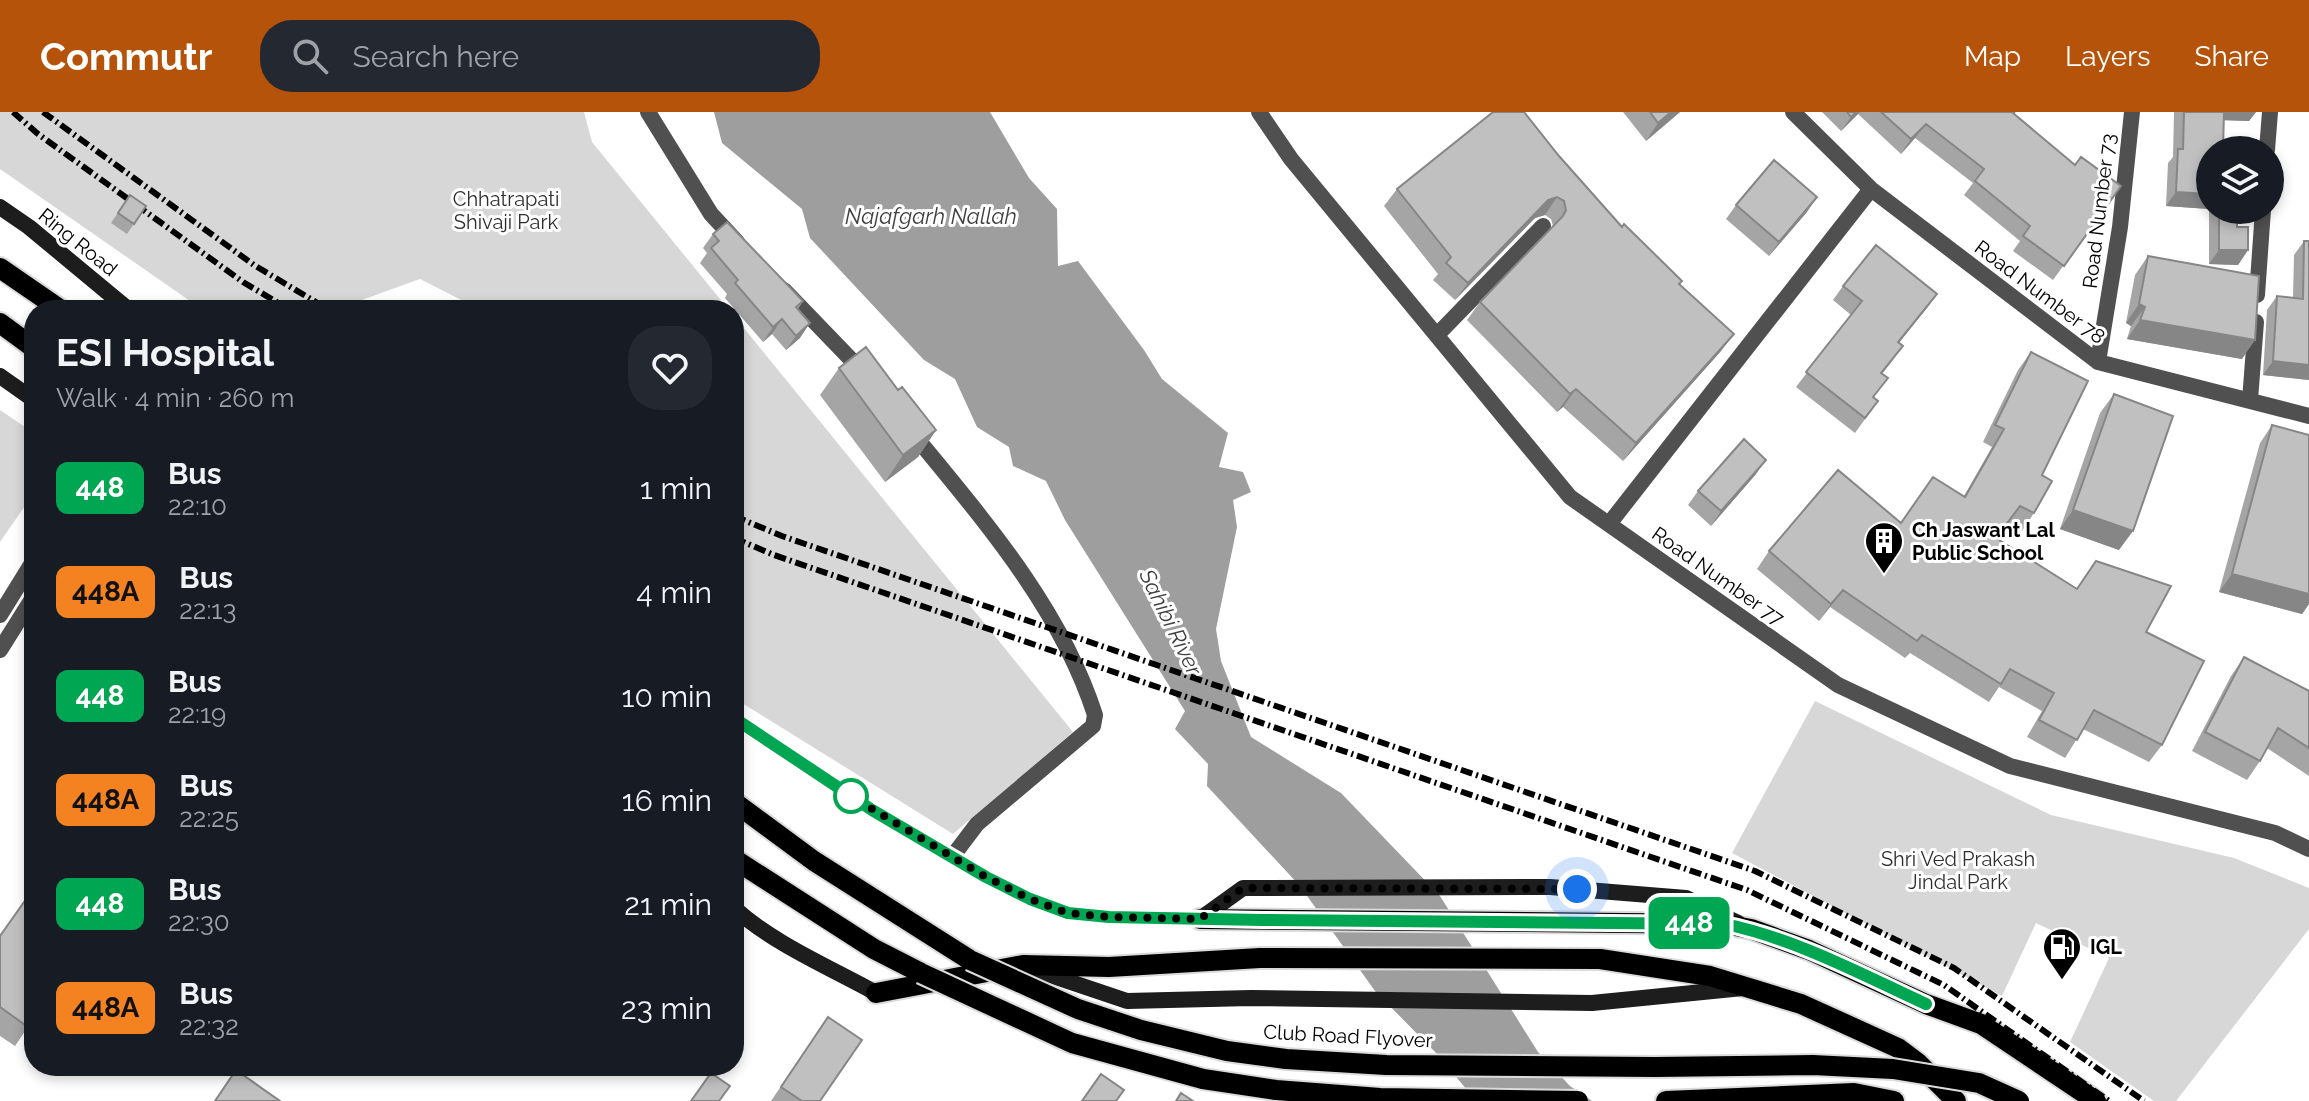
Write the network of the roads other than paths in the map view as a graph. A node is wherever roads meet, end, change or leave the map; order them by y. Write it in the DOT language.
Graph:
graph roads {
  1 [pos="648,112"];
  2 [pos="1259,112"];
  3 [pos="1793,112"];
  4 [pos="2132,112"];
  5 [pos="2270,112"];
  6 [pos="2268,136"];
  7 [pos="1871,189"];
  8 [pos="0,207"];
  9 [pos="2262,224"];
  10 [pos="1543,226"];
  11 [pos="752,258"];
  12 [pos="0,268"];
  13 [pos="773,279"];
  14 [pos="46,300"];
  15 [pos="117,300"];
  16 [pos="0,323"];
  17 [pos="1437,335"];
  18 [pos="24,341"];
  19 [pos="2098,362"];
  20 [pos="0,376"];
  21 [pos="877,389"];
  22 [pos="24,393"];
  23 [pos="2250,400"];
  24 [pos="897,413"];
  25 [pos="2309,416"];
  26 [pos="1609,524"];
  27 [pos="24,576"];
  28 [pos="24,612"];
  29 [pos="0,615"];
  30 [pos="0,650"];
  31 [pos="744,725"];
  32 [pos="744,809"];
  33 [pos="2309,849"];
  34 [pos="952,857"];
  35 [pos="744,865"];
  36 [pos="744,917"];
  37 [pos="1200,919"];
  38 [pos="1751,929"];
  39 [pos="1023,965"];
  40 [pos="1748,987"];
  41 [pos="876,993"];
  42 [pos="1578,1101"];
  43 [pos="1666,1101"];
  44 [pos="1894,1101"];
  45 [pos="1956,1101"];
  46 [pos="2019,1101"];
  47 [pos="2096,1101"];
  1 -- 11 [label="street"];
  2 -- 17 [label="street, Road Number 77"];
  3 -- 7 [label="street, Road Number 78"];
  4 -- 19 [label="street, Road Number 73"];
  5 -- 6 [label="street"];
  7 -- 19 [label="street, Road Number 78"];
  7 -- 26 [label="street"];
  8 -- 15 [label="main road, Ring Road"];
  9 -- 23 [label="street"];
  10 -- 17 [label="street"];
  12 -- 14 [label="main road"];
  13 -- 21 [label="street"];
  16 -- 18 [label="main road"];
  17 -- 26 [label="street, Road Number 77"];
  19 -- 23 [label="street, Road Number 78"];
  20 -- 22 [label="main road"];
  23 -- 25 [label="street, Road Number 78"];
  24 -- 34 [label="street"];
  26 -- 33 [label="street, Road Number 77"];
  27 -- 29 [label="street"];
  28 -- 30 [label="street"];
  31 -- 34 [label="main road"];
  32 -- 46 [label="main road, Club Road Flyover, bridge"];
  34 -- 37 [label="main road"];
  35 -- 42 [label="main road, bridge"];
  36 -- 41 [label="main road"];
  37 -- 38 [label="main road"];
  37 -- 38 [label="main road"];
  38 -- 47 [label="main road"];
  39 -- 40 [label="main road"];
  39 -- 40 [label="main road"];
  39 -- 41 [label="main road"];
  40 -- 45 [label="main road"];
  43 -- 44 [label="main road"];
}
